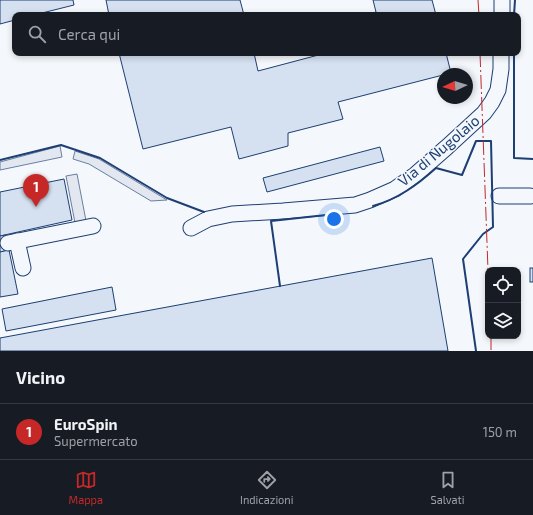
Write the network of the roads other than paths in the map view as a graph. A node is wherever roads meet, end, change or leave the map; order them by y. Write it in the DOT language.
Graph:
graph roads {
  1 [pos="502,0"];
  2 [pos="502,12"];
  3 [pos="501,56"];
  4 [pos="499,196"];
  5 [pos="530,196"];
  6 [pos="93,226"];
  7 [pos="191,228"];
  8 [pos="23,268"];
  1 -- 2 [label="street"];
  3 -- 7 [label="street, Via di Nugolaio"];
  4 -- 5 [label="street"];
  6 -- 8 [label="street"];
}
